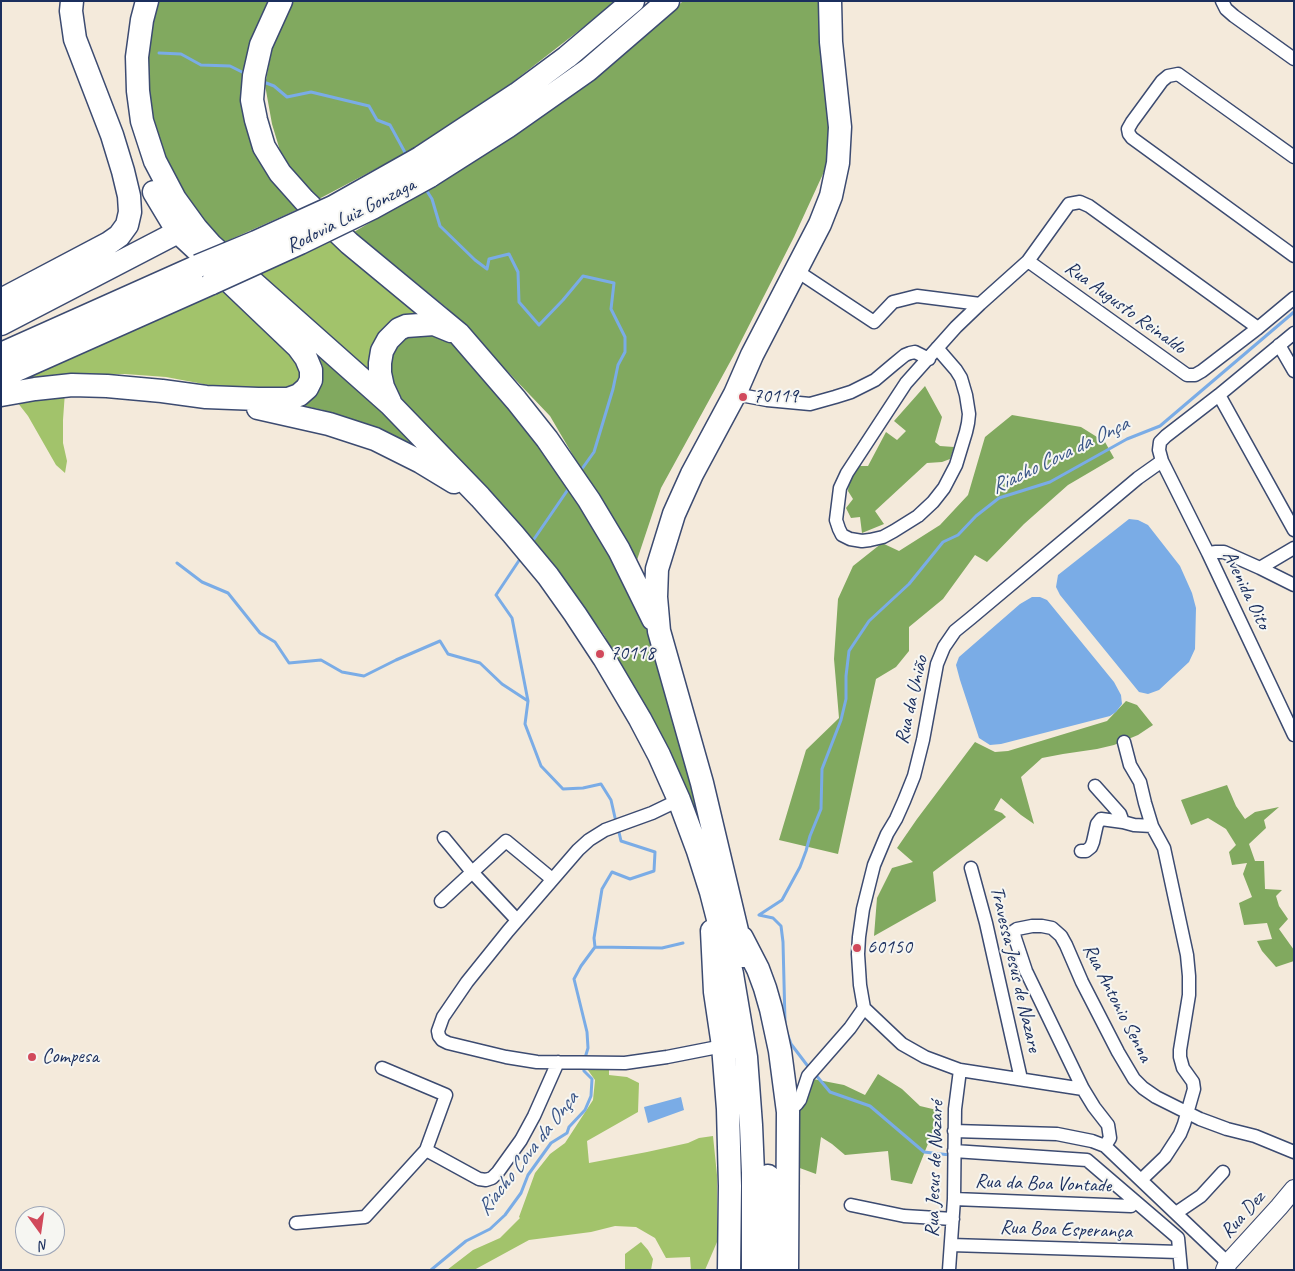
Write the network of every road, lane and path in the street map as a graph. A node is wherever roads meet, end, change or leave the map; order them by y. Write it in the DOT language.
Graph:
graph roads {
  1 [pos="132,1"];
  2 [pos="147,1"];
  3 [pos="282,1"];
  4 [pos="633,1"];
  5 [pos="668,1"];
  6 [pos="830,1"];
  7 [pos="1222,1"];
  8 [pos="69,4"];
  9 [pos="1294,58"];
  10 [pos="1294,158"];
  11 [pos="425,167"];
  12 [pos="178,232"];
  13 [pos="1294,256"];
  14 [pos="1028,261"];
  15 [pos="205,275"];
  16 [pos="803,275"];
  17 [pos="1294,298"];
  18 [pos="1,300"];
  19 [pos="980,304"];
  20 [pos="1,324"];
  21 [pos="1258,328"];
  22 [pos="1294,333"];
  23 [pos="459,334"];
  24 [pos="1279,345"];
  25 [pos="937,348"];
  26 [pos="1,354"];
  27 [pos="929,359"];
  28 [pos="1294,371"];
  29 [pos="1,377"];
  30 [pos="735,394"];
  31 [pos="1,395"];
  32 [pos="1219,395"];
  33 [pos="206,397"];
  34 [pos="391,405"];
  35 [pos="1162,461"];
  36 [pos="480,497"];
  37 [pos="1294,530"];
  38 [pos="1294,548"];
  39 [pos="1208,553"];
  40 [pos="1260,568"];
  41 [pos="1294,585"];
  42 [pos="659,632"];
  43 [pos="1293,732"];
  44 [pos="1124,742"];
  45 [pos="1095,786"];
  46 [pos="679,800"];
  47 [pos="1123,822"];
  48 [pos="1152,826"];
  49 [pos="444,838"];
  50 [pos="1082,851"];
  51 [pos="971,868"];
  52 [pos="472,872"];
  53 [pos="552,879"];
  54 [pos="711,892"];
  55 [pos="441,900"];
  56 [pos="517,920"];
  57 [pos="738,931"];
  58 [pos="739,972"];
  59 [pos="864,1008"];
  60 [pos="723,1046"];
  61 [pos="558,1062"];
  62 [pos="382,1068"];
  63 [pos="960,1070"];
  64 [pos="1021,1079"];
  65 [pos="1083,1089"];
  66 [pos="788,1112"];
  67 [pos="1187,1113"];
  68 [pos="954,1131"];
  69 [pos="1105,1146"];
  70 [pos="426,1150"];
  71 [pos="954,1151"];
  72 [pos="1294,1152"];
  73 [pos="1223,1172"];
  74 [pos="1141,1180"];
  75 [pos="1293,1191"];
  76 [pos="954,1199"];
  77 [pos="850,1204"];
  78 [pos="1130,1206"];
  79 [pos="1176,1213"];
  80 [pos="953,1219"];
  81 [pos="296,1223"];
  82 [pos="951,1245"];
  83 [pos="1179,1252"];
  84 [pos="1227,1266"];
  85 [pos="729,1270"];
  86 [pos="753,1270"];
  87 [pos="770,1270"];
  88 [pos="787,1270"];
  89 [pos="949,1270"];
  90 [pos="1181,1270"];
  1 -- 12 [label="highway"];
  2 -- 34 [label="highway"];
  3 -- 23 [label="highway"];
  4 -- 11 [label="highway, Rodovia Luiz Gonzaga"];
  5 -- 11 [label="highway, Rodovia Luiz Gonzaga"];
  6 -- 30 [label="highway"];
  7 -- 9 [label="street"];
  8 -- 18 [label="highway"];
  10 -- 13 [label="street"];
  11 -- 15 [label="highway, Rodovia Luiz Gonzaga, bridge"];
  12 -- 20 [label="highway"];
  12 -- 33 [label="highway"];
  14 -- 19 [label="street"];
  14 -- 21 [label="street, Rua Augusto Reinaldo"];
  14 -- 21 [label="street"];
  15 -- 26 [label="highway, Rodovia Luiz Gonzaga"];
  15 -- 29 [label="highway, Rodovia Luiz Gonzaga"];
  16 -- 19 [label="street"];
  17 -- 21 [label="street"];
  19 -- 25 [label="street"];
  22 -- 24 [label="street"];
  23 -- 34 [label="highway"];
  23 -- 42 [label="highway"];
  24 -- 28 [label="street"];
  24 -- 32 [label="street"];
  25 -- 27 [label="street"];
  25 -- 27 [label="street"];
  27 -- 30 [label="street"];
  30 -- 42 [label="highway"];
  31 -- 33 [label="highway"];
  32 -- 35 [label="street"];
  32 -- 37 [label="street"];
  33 -- 36 [label="highway"];
  34 -- 36 [label="highway"];
  35 -- 39 [label="street, Avenida Oito"];
  35 -- 59 [label="street, Rua da União"];
  36 -- 46 [label="highway"];
  38 -- 40 [label="street"];
  39 -- 40 [label="street"];
  39 -- 43 [label="street, Avenida Oito"];
  40 -- 41 [label="street"];
  42 -- 57 [label="highway"];
  44 -- 48 [label="street"];
  45 -- 47 [label="street"];
  46 -- 53 [label="street"];
  46 -- 54 [label="highway"];
  47 -- 48 [label="street"];
  47 -- 50 [label="street"];
  48 -- 67 [label="street"];
  49 -- 52 [label="street"];
  51 -- 64 [label="street, Travessa Jesus de Nazare"];
  52 -- 53 [label="street"];
  52 -- 55 [label="street"];
  52 -- 56 [label="street"];
  53 -- 56 [label="street"];
  54 -- 58 [label="highway"];
  54 -- 60 [label="highway"];
  56 -- 61 [label="street"];
  57 -- 58 [label="highway"];
  57 -- 66 [label="highway"];
  58 -- 86 [label="highway"];
  58 -- 87 [label="highway"];
  59 -- 63 [label="street"];
  59 -- 66 [label="street"];
  60 -- 61 [label="street"];
  60 -- 85 [label="highway"];
  61 -- 70 [label="street"];
  62 -- 70 [label="street"];
  63 -- 64 [label="street"];
  63 -- 68 [label="street, Rua Jesus de Nazaré"];
  64 -- 65 [label="street"];
  65 -- 67 [label="street, Rua Antonio Senna"];
  65 -- 69 [label="street"];
  66 -- 88 [label="highway"];
  67 -- 72 [label="street, Rua Antonio Senna"];
  67 -- 74 [label="street"];
  68 -- 69 [label="street"];
  68 -- 71 [label="street, Rua Jesus de Nazaré"];
  69 -- 74 [label="street"];
  70 -- 81 [label="street"];
  71 -- 76 [label="street, Rua Jesus de Nazaré"];
  71 -- 83 [label="street"];
  73 -- 79 [label="street"];
  74 -- 79 [label="street"];
  75 -- 84 [label="street, Rua Dez"];
  76 -- 78 [label="street, Rua da Boa Vontade"];
  76 -- 80 [label="street, Rua Jesus de Nazaré"];
  77 -- 80 [label="street"];
  79 -- 84 [label="street"];
  80 -- 82 [label="street, Rua Jesus de Nazaré"];
  82 -- 83 [label="street, Rua Boa Esperança"];
  82 -- 89 [label="street, Rua Jesus de Nazaré"];
  83 -- 90 [label="street"];
}
